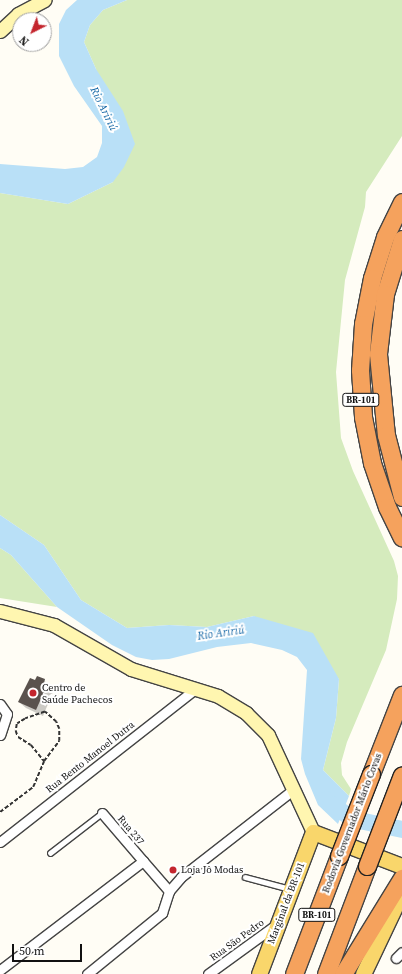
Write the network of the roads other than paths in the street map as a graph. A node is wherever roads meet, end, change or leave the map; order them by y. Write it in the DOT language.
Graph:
graph roads {
  1 [pos="44,0"];
  2 [pos="0,31"];
  3 [pos="402,202"];
  4 [pos="402,239"];
  5 [pos="402,497"];
  6 [pos="402,538"];
  7 [pos="0,611"];
  8 [pos="194,690"];
  9 [pos="402,695"];
  10 [pos="0,704"];
  11 [pos="0,735"];
  12 [pos="402,775"];
  13 [pos="294,789"];
  14 [pos="102,813"];
  15 [pos="313,832"];
  16 [pos="0,842"];
  17 [pos="50,853"];
  18 [pos="143,862"];
  19 [pos="402,866"];
  20 [pos="246,877"];
  21 [pos="402,878"];
  22 [pos="291,889"];
  23 [pos="169,891"];
  24 [pos="402,892"];
  25 [pos="278,923"];
  26 [pos="0,970"];
  27 [pos="87,974"];
  28 [pos="208,974"];
  29 [pos="259,974"];
  30 [pos="294,974"];
  31 [pos="326,974"];
  32 [pos="343,974"];
  33 [pos="363,974"];
  1 -- 2 [label="main road"];
  3 -- 6 [label="highway, BR-101"];
  4 -- 5 [label="highway, BR-101"];
  7 -- 8 [label="main road"];
  8 -- 13 [label="main road"];
  8 -- 16 [label="street, Rua Bento Manoel Dutra"];
  9 -- 30 [label="highway, Rodovia Governador Mário Covas / BR-101, bridge"];
  10 -- 11 [label="street"];
  12 -- 31 [label="highway, BR-101, bridge"];
  13 -- 15 [label="main road"];
  13 -- 23 [label="street"];
  14 -- 17 [label="lane"];
  14 -- 18 [label="street, Rua 237"];
  15 -- 19 [label="main road"];
  15 -- 22 [label="main road, Marginal da BR-101"];
  18 -- 23 [label="street, Rua 237"];
  18 -- 26 [label="street"];
  20 -- 22 [label="lane"];
  21 -- 32 [label="highway"];
  22 -- 25 [label="main road, Marginal da BR-101"];
  23 -- 27 [label="street"];
  24 -- 33 [label="main road"];
  25 -- 28 [label="street, Rua São Pedro"];
  25 -- 29 [label="main road, Marginal da BR-101"];
}
